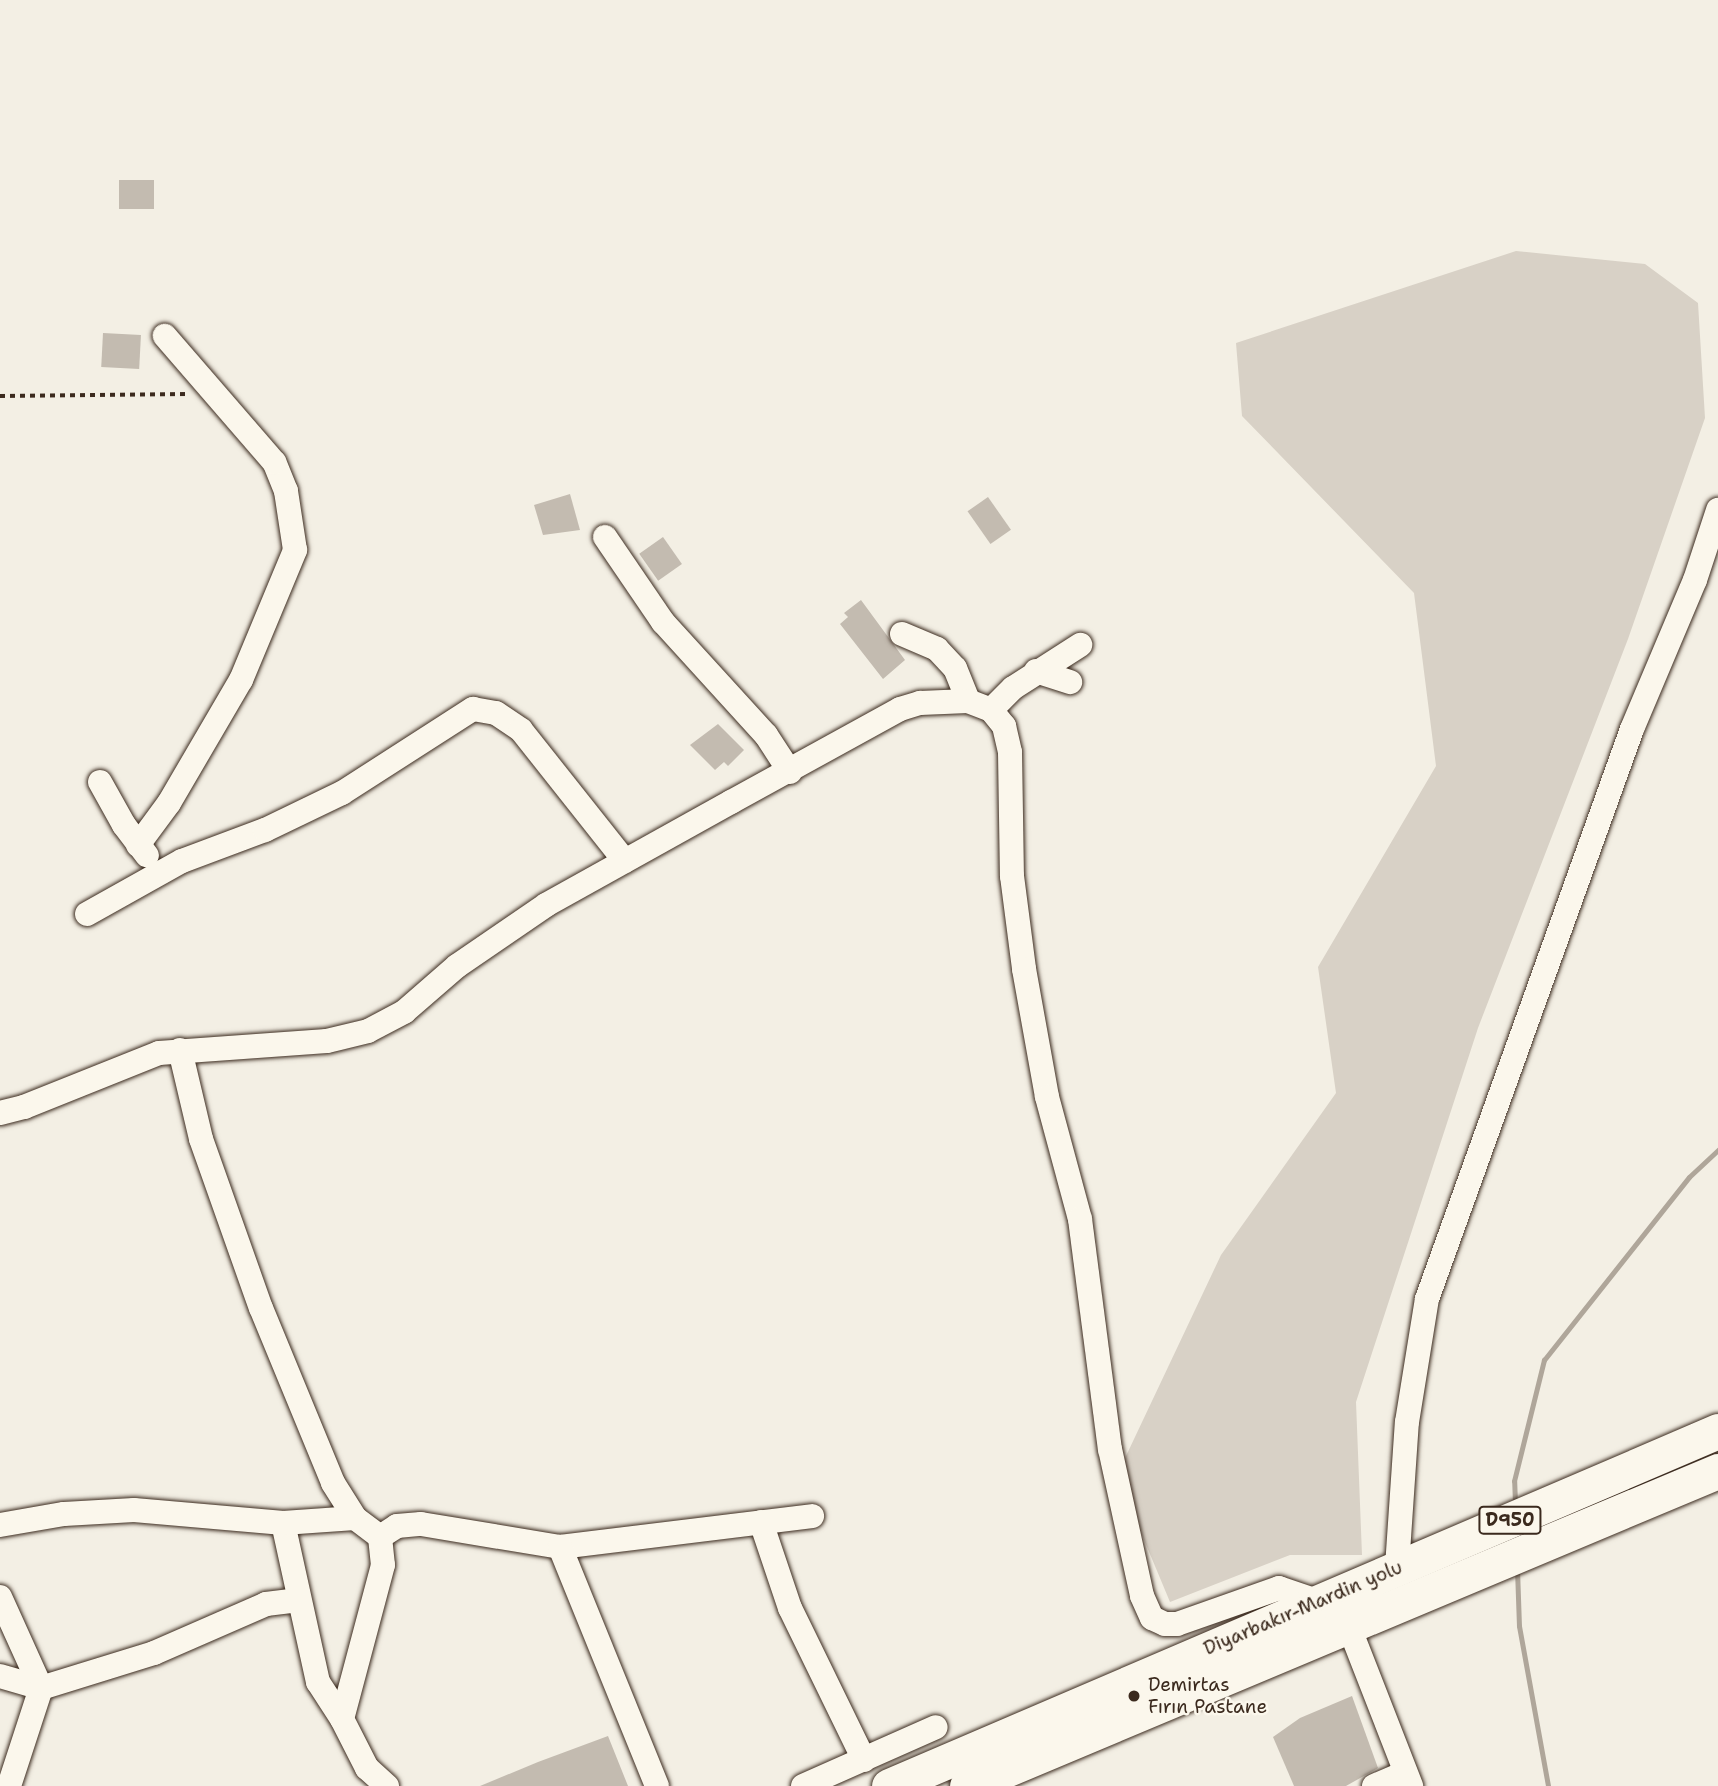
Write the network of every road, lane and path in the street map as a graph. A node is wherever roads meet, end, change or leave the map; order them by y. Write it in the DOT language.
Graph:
graph roads {
  1 [pos="165,336"];
  2 [pos="214,393"];
  3 [pos="0,396"];
  4 [pos="1718,510"];
  5 [pos="605,537"];
  6 [pos="902,634"];
  7 [pos="1080,645"];
  8 [pos="1036,671"];
  9 [pos="1070,682"];
  10 [pos="968,701"];
  11 [pos="991,710"];
  12 [pos="790,772"];
  13 [pos="100,782"];
  14 [pos="138,845"];
  15 [pos="625,861"];
  16 [pos="162,870"];
  17 [pos="87,914"];
  18 [pos="180,1050"];
  19 [pos="0,1113"];
  20 [pos="1718,1431"];
  21 [pos="1718,1471"];
  22 [pos="812,1516"];
  23 [pos="355,1518"];
  24 [pos="761,1522"];
  25 [pos="283,1523"];
  26 [pos="0,1525"];
  27 [pos="380,1537"];
  28 [pos="560,1547"];
  29 [pos="1403,1565"];
  30 [pos="0,1597"];
  31 [pos="297,1600"];
  32 [pos="1316,1601"];
  33 [pos="1348,1624"];
  34 [pos="0,1675"];
  35 [pos="41,1688"];
  36 [pos="342,1719"];
  37 [pos="936,1727"];
  38 [pos="864,1760"];
  39 [pos="1023,1776"];
  40 [pos="1408,1780"];
  41 [pos="9,1786"];
  42 [pos="387,1786"];
  43 [pos="657,1786"];
  44 [pos="803,1786"];
  45 [pos="889,1786"];
  46 [pos="967,1786"];
  47 [pos="1374,1786"];
  1 -- 2 [label="street"];
  2 -- 3 [label="path"];
  2 -- 14 [label="street"];
  4 -- 29 [label="street"];
  5 -- 12 [label="street"];
  6 -- 10 [label="street"];
  7 -- 8 [label="street"];
  8 -- 9 [label="street"];
  8 -- 11 [label="street"];
  10 -- 11 [label="street"];
  10 -- 12 [label="street"];
  11 -- 32 [label="street"];
  12 -- 15 [label="street"];
  13 -- 14 [label="street"];
  14 -- 16 [label="street"];
  15 -- 16 [label="street"];
  15 -- 18 [label="street"];
  16 -- 17 [label="street"];
  18 -- 19 [label="street"];
  18 -- 23 [label="street"];
  20 -- 29 [label="highway, Diyarbakır-Mardin yolu / D950"];
  21 -- 33 [label="highway"];
  22 -- 24 [label="street"];
  23 -- 25 [label="street"];
  23 -- 27 [label="street"];
  24 -- 28 [label="street"];
  24 -- 38 [label="street"];
  25 -- 26 [label="street"];
  25 -- 31 [label="street"];
  27 -- 28 [label="street"];
  27 -- 36 [label="street"];
  28 -- 43 [label="street"];
  29 -- 32 [label="highway, Diyarbakır-Mardin yolu / D950"];
  30 -- 35 [label="street"];
  31 -- 35 [label="street"];
  31 -- 36 [label="street"];
  32 -- 45 [label="highway, Diyarbakır-Mardin yolu / D950"];
  33 -- 39 [label="highway"];
  33 -- 40 [label="street"];
  34 -- 35 [label="street"];
  35 -- 41 [label="street"];
  36 -- 42 [label="street"];
  37 -- 38 [label="street"];
  38 -- 44 [label="street"];
  39 -- 46 [label="highway"];
  40 -- 47 [label="street"];
}
